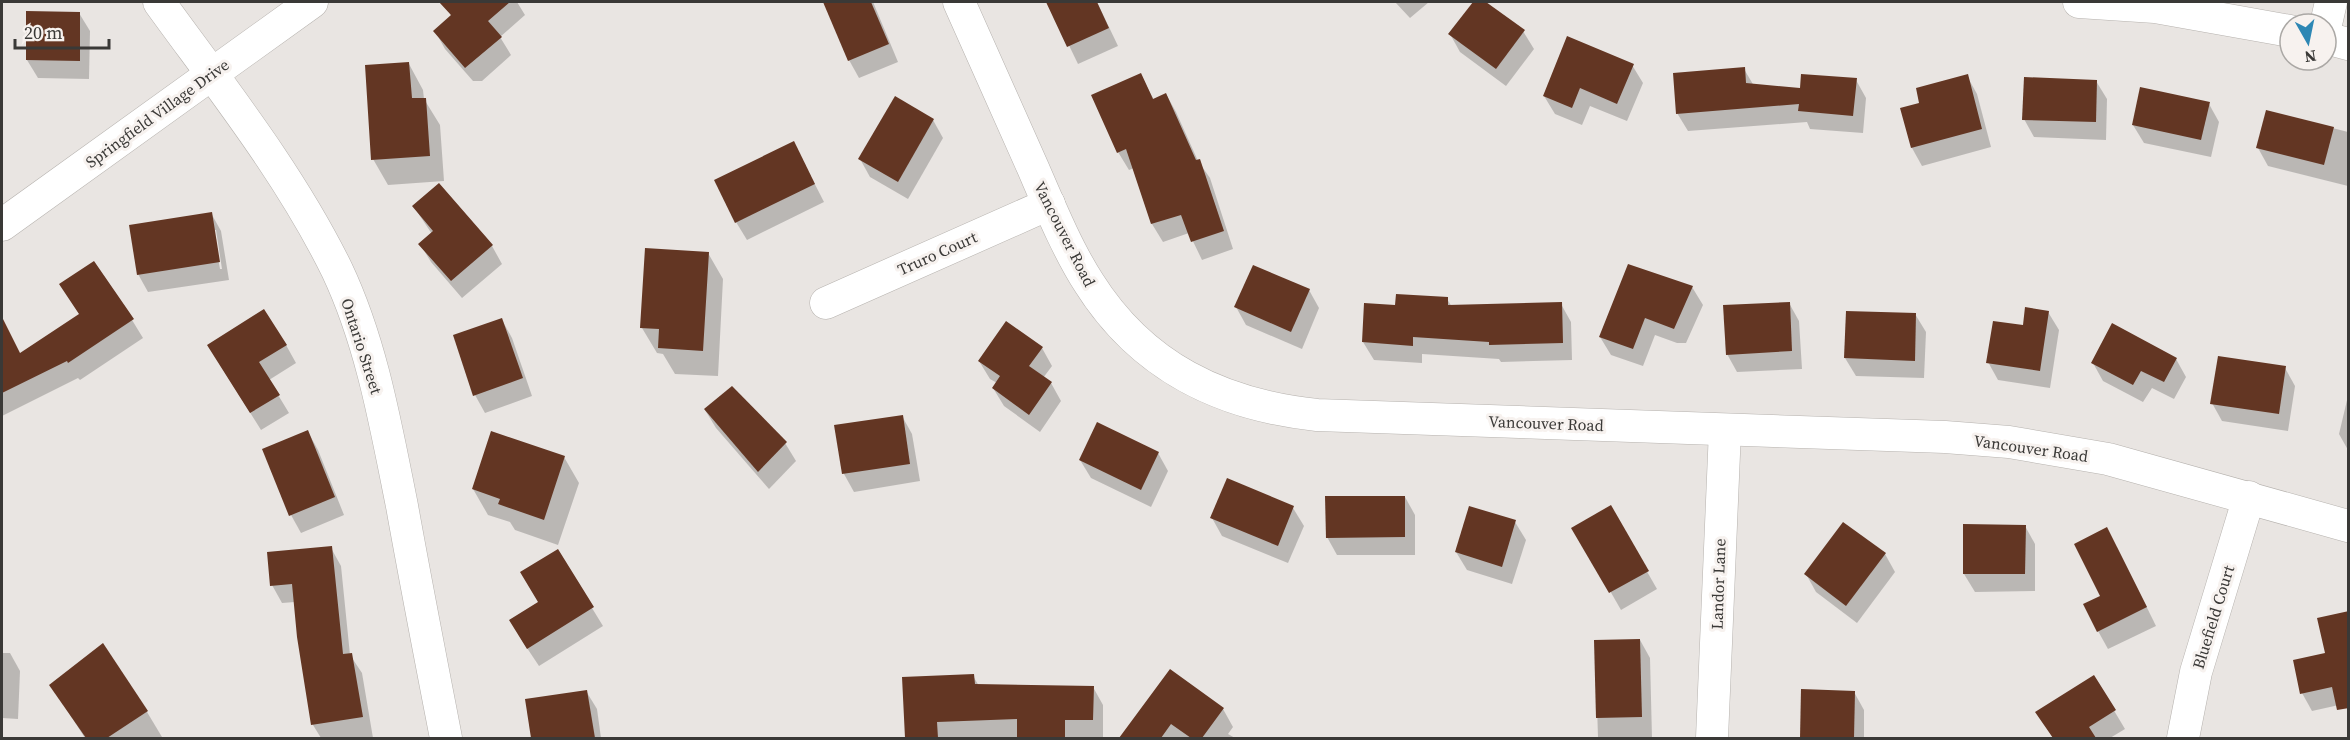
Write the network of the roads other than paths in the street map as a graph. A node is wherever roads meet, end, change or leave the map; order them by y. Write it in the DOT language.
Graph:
graph roads {
  1 [pos="159,2"];
  2 [pos="312,2"];
  3 [pos="959,2"];
  4 [pos="2079,2"];
  5 [pos="2278,29"];
  6 [pos="212,74"];
  7 [pos="1048,204"];
  8 [pos="2,225"];
  9 [pos="826,303"];
  10 [pos="1725,430"];
  11 [pos="2249,497"];
  12 [pos="2349,526"];
  13 [pos="446,738"];
  14 [pos="1712,738"];
  15 [pos="2183,738"];
  1 -- 6 [label="street, Ontario Street"];
  2 -- 6 [label="street, Springfield Village Drive"];
  3 -- 7 [label="street, Vancouver Road"];
  4 -- 5 [label="street"];
  6 -- 8 [label="street, Springfield Village Drive"];
  6 -- 13 [label="street, Ontario Street"];
  7 -- 9 [label="street, Truro Court"];
  7 -- 10 [label="street, Vancouver Road"];
  10 -- 11 [label="street, Vancouver Road"];
  10 -- 14 [label="street, Landor Lane"];
  11 -- 12 [label="street, Vancouver Road"];
  11 -- 15 [label="street, Bluefield Court"];
}
